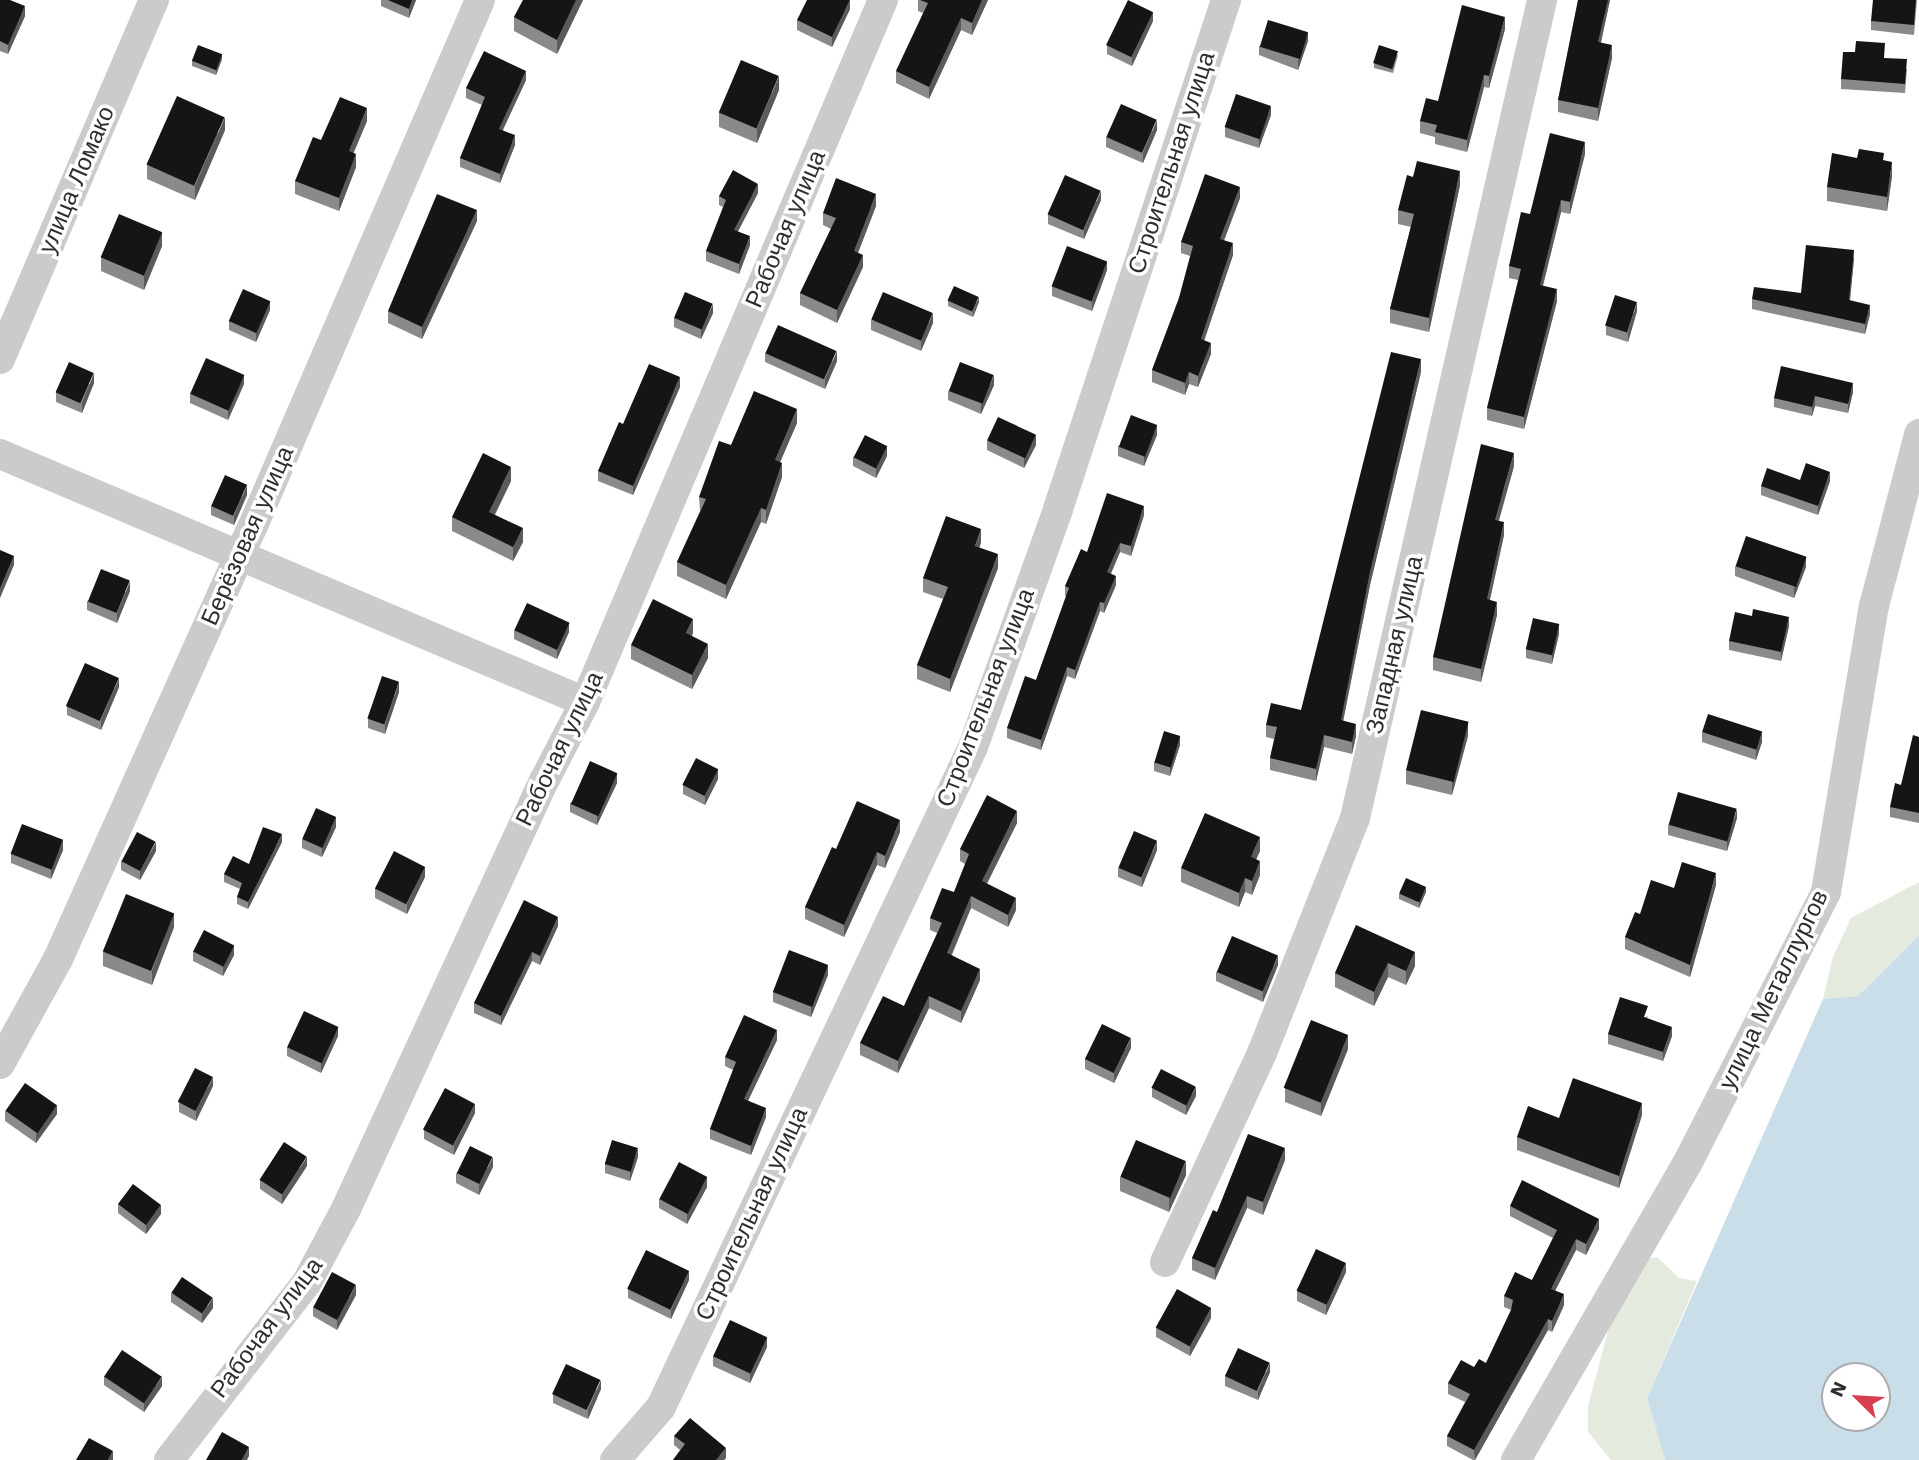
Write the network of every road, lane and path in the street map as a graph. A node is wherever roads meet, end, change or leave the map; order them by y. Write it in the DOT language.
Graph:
graph roads {
  1 [pos="154,0"];
  2 [pos="480,0"];
  3 [pos="883,0"];
  4 [pos="1226,0"];
  5 [pos="1542,0"];
  6 [pos="0,359"];
  7 [pos="1919,434"];
  8 [pos="0,454"];
  9 [pos="239,557"];
  10 [pos="585,702"];
  11 [pos="0,1064"];
  12 [pos="1166,1262"];
  13 [pos="169,1460"];
  14 [pos="615,1460"];
  15 [pos="1516,1460"];
  1 -- 6 [label="street, улица Ломако"];
  2 -- 9 [label="street, Берёзовая улица"];
  3 -- 10 [label="street, Рабочая улица"];
  4 -- 14 [label="street, Строительная улица"];
  5 -- 12 [label="street, Западная улица"];
  7 -- 15 [label="street, улица Металлургов"];
  8 -- 9 [label="street"];
  9 -- 10 [label="street"];
  9 -- 11 [label="street, Берёзовая улица"];
  10 -- 13 [label="street, Рабочая улица"];
}
